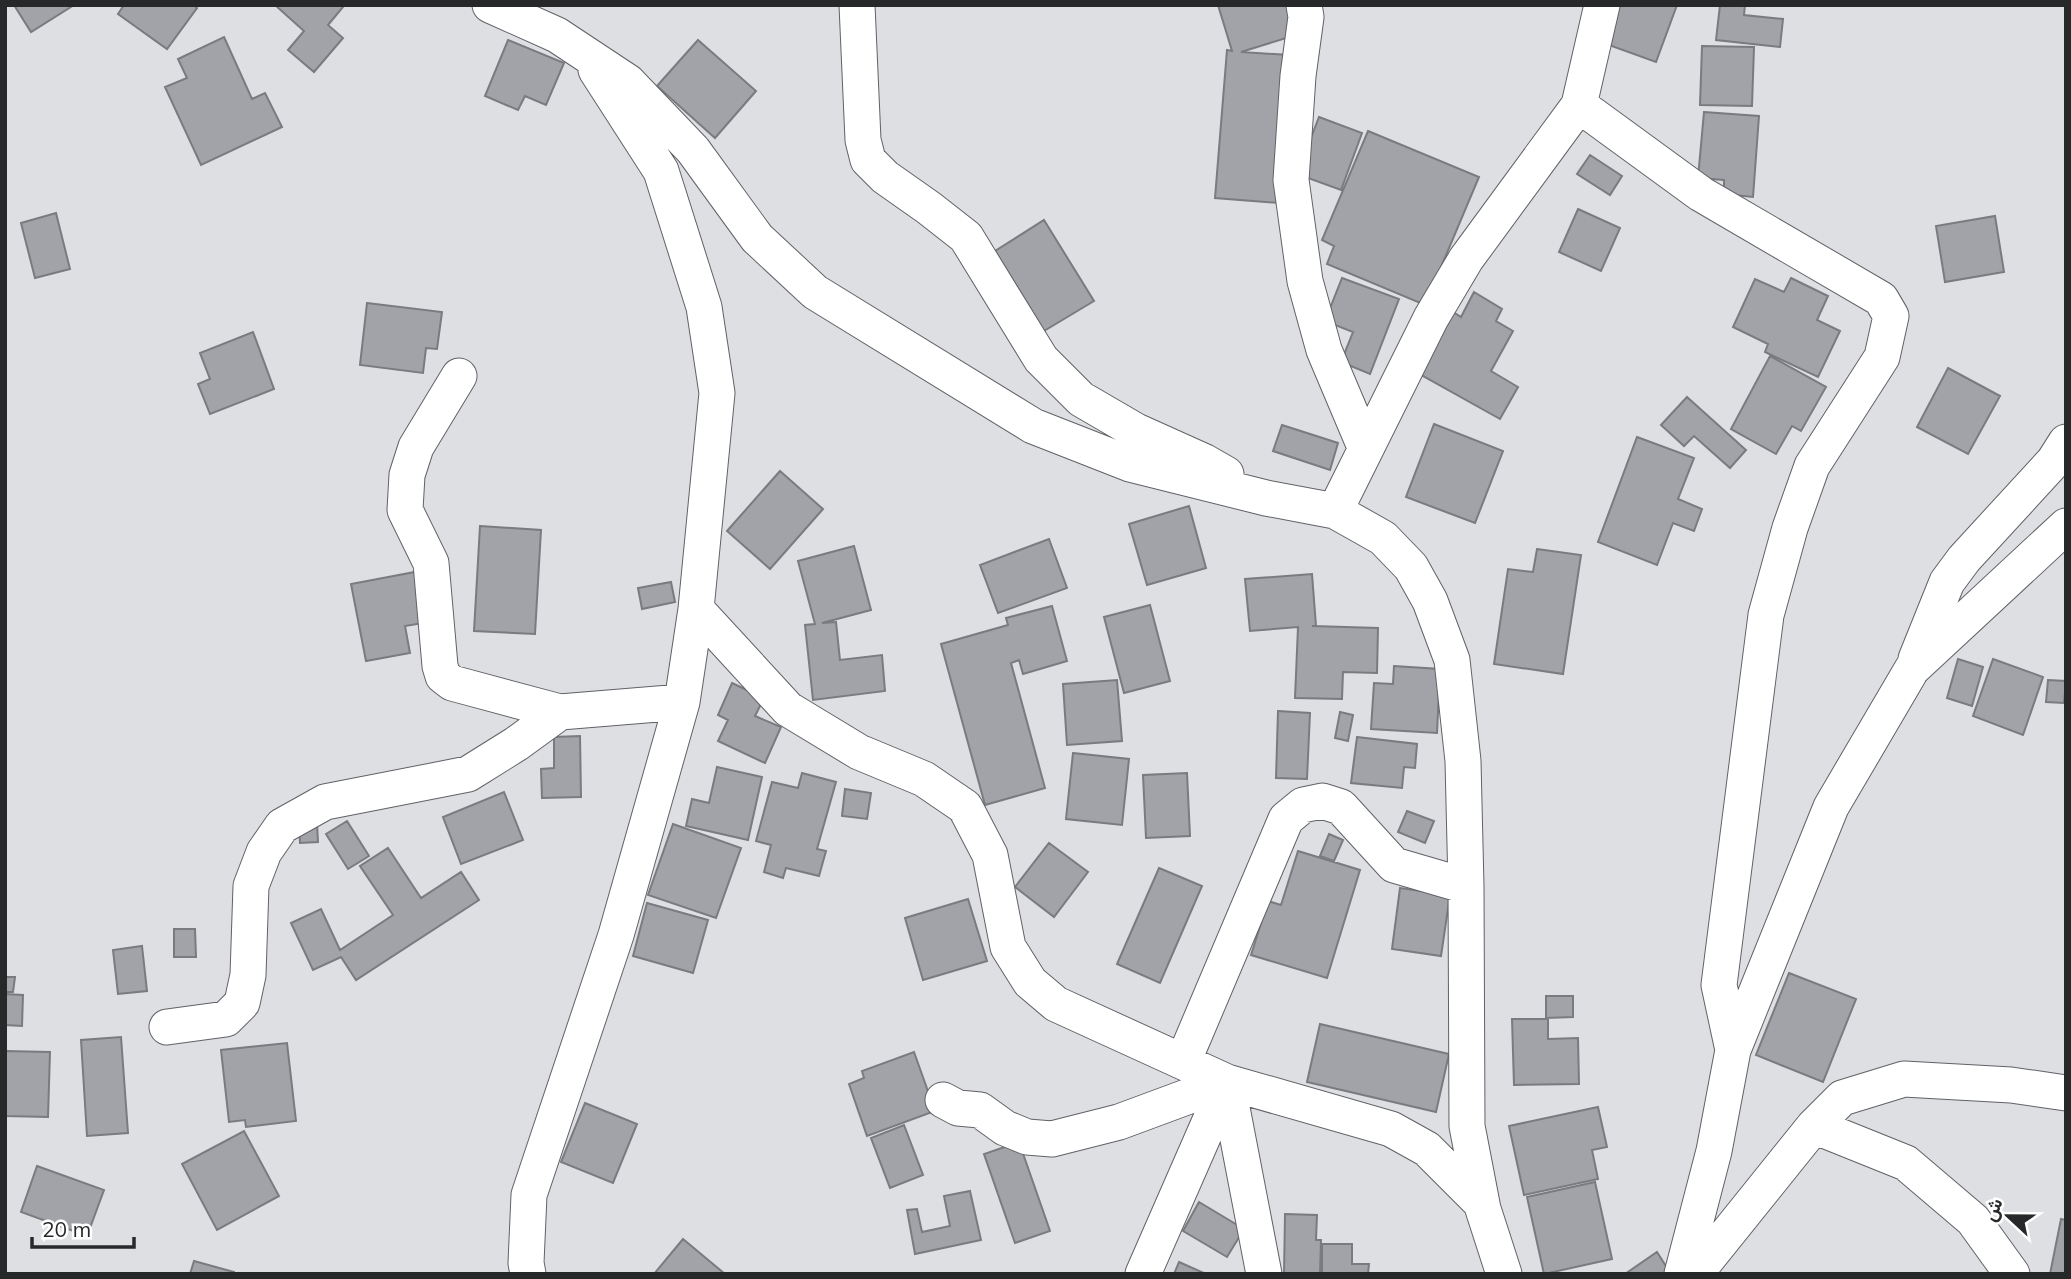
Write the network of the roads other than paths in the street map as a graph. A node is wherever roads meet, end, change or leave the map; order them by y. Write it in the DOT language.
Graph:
graph roads {
  1 [pos="490,5"];
  2 [pos="857,5"];
  3 [pos="1304,5"];
  4 [pos="1602,5"];
  5 [pos="557,35"];
  6 [pos="1579,105"];
  7 [pos="459,376"];
  8 [pos="2066,442"];
  9 [pos="1365,447"];
  10 [pos="1266,498"];
  11 [pos="1335,510"];
  12 [pos="2066,526"];
  13 [pos="696,609"];
  14 [pos="1912,668"];
  15 [pos="682,702"];
  16 [pos="560,712"];
  17 [pos="1466,886"];
  18 [pos="167,1027"];
  19 [pos="1732,1050"];
  20 [pos="1183,1062"];
  21 [pos="1227,1082"];
  22 [pos="2066,1093"];
  23 [pos="943,1100"];
  24 [pos="1814,1126"];
  25 [pos="1481,1202"];
  26 [pos="528,1274"];
  27 [pos="1143,1274"];
  28 [pos="1264,1274"];
  29 [pos="1504,1274"];
  30 [pos="1682,1274"];
  31 [pos="1695,1274"];
  32 [pos="2012,1274"];
  1 -- 5 [label="street"];
  2 -- 10 [label="street"];
  3 -- 9 [label="street"];
  4 -- 6 [label="street"];
  5 -- 10 [label="street"];
  5 -- 13 [label="street"];
  6 -- 9 [label="street"];
  6 -- 19 [label="street"];
  7 -- 16 [label="street"];
  8 -- 14 [label="street"];
  9 -- 11 [label="street"];
  10 -- 11 [label="street"];
  11 -- 17 [label="street"];
  12 -- 14 [label="street"];
  13 -- 15 [label="street"];
  13 -- 20 [label="street"];
  14 -- 19 [label="street"];
  15 -- 16 [label="street"];
  15 -- 26 [label="street"];
  16 -- 18 [label="street"];
  17 -- 20 [label="street"];
  17 -- 25 [label="street"];
  19 -- 30 [label="street"];
  20 -- 21 [label="street"];
  21 -- 23 [label="street"];
  21 -- 25 [label="street"];
  21 -- 27 [label="street"];
  21 -- 28 [label="street"];
  22 -- 24 [label="street"];
  24 -- 31 [label="street"];
  24 -- 32 [label="street"];
  25 -- 29 [label="street"];
}
